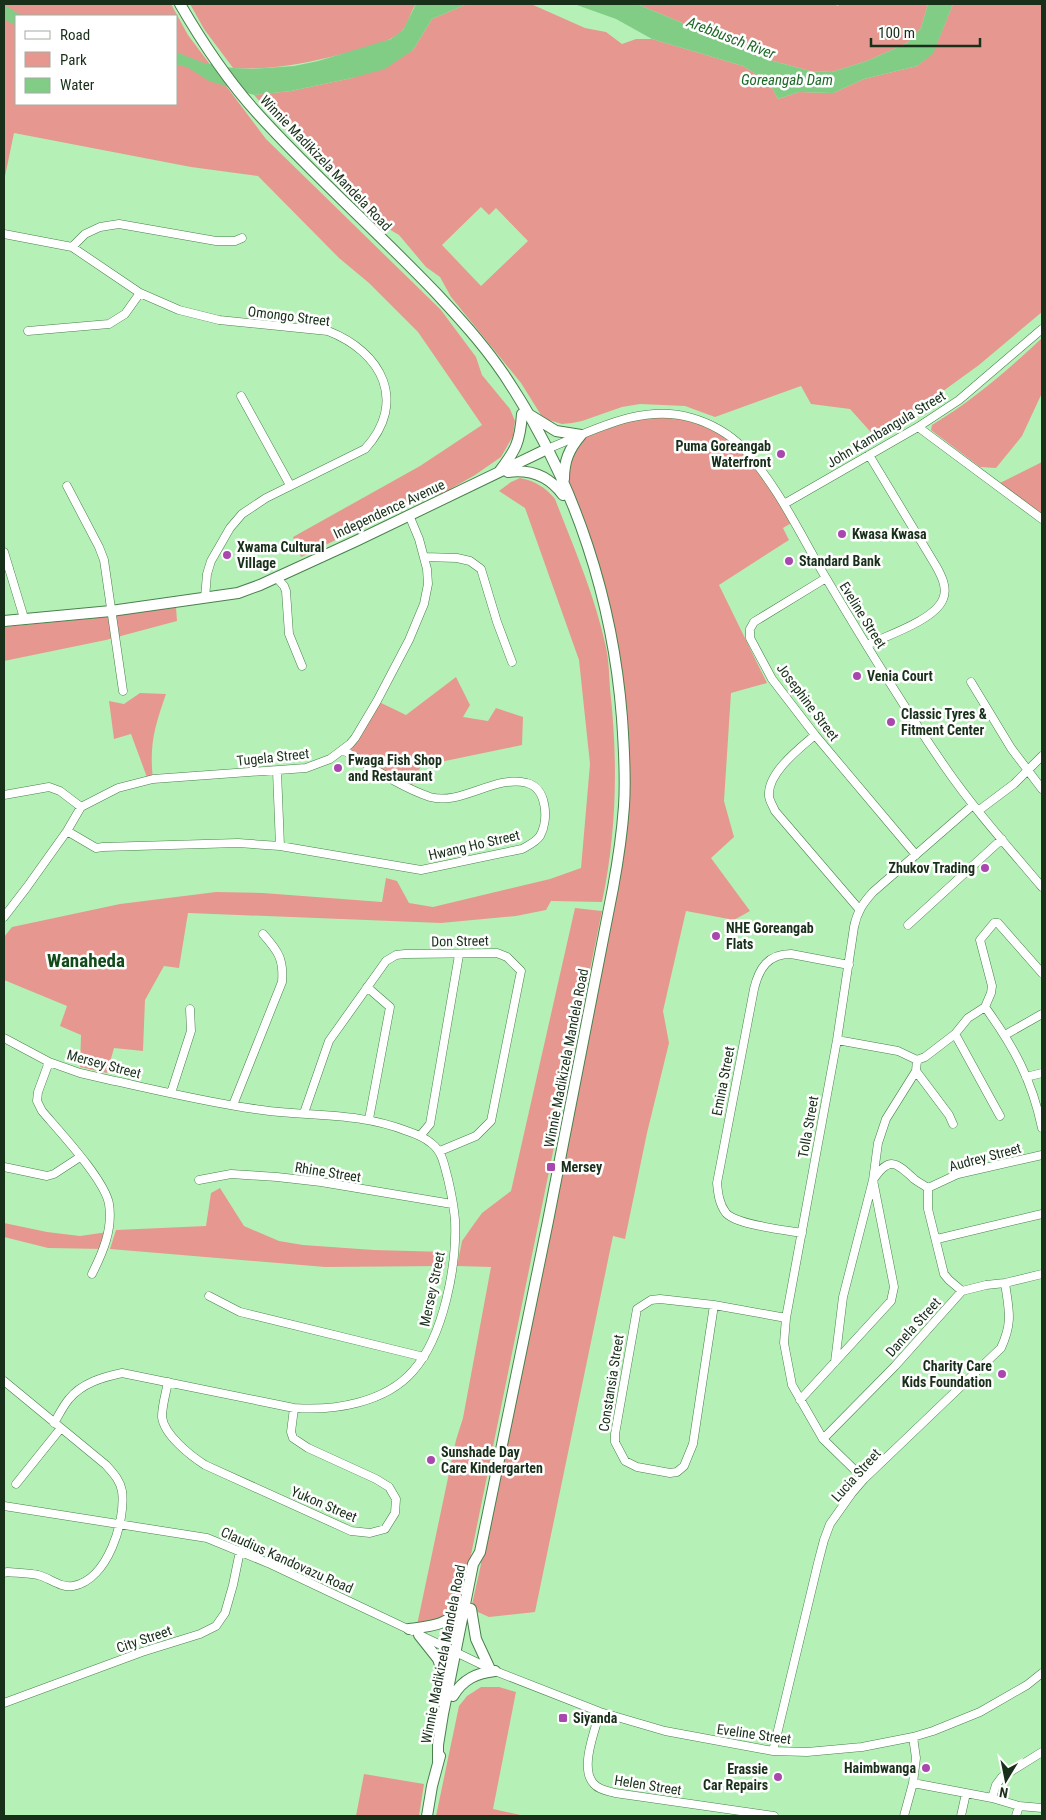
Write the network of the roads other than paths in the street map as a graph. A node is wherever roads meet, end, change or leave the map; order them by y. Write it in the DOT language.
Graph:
graph roads {
  1 [pos="180,4"];
  2 [pos="4,234"];
  3 [pos="242,238"];
  4 [pos="72,247"];
  5 [pos="140,293"];
  6 [pos="1042,329"];
  7 [pos="28,331"];
  8 [pos="241,396"];
  9 [pos="525,414"];
  10 [pos="918,427"];
  11 [pos="581,435"];
  12 [pos="545,451"];
  13 [pos="869,455"];
  14 [pos="497,474"];
  15 [pos="67,486"];
  16 [pos="290,486"];
  17 [pos="564,490"];
  18 [pos="784,504"];
  19 [pos="409,515"];
  20 [pos="1042,519"];
  21 [pos="4,552"];
  22 [pos="424,558"];
  23 [pos="276,577"];
  24 [pos="826,578"];
  25 [pos="204,598"];
  26 [pos="111,611"];
  27 [pos="24,618"];
  28 [pos="4,621"];
  29 [pos="867,645"];
  30 [pos="512,662"];
  31 [pos="302,666"];
  32 [pos="971,682"];
  33 [pos="123,692"];
  34 [pos="815,735"];
  35 [pos="343,750"];
  36 [pos="1042,756"];
  37 [pos="1027,770"];
  38 [pos="277,771"];
  39 [pos="1042,789"];
  40 [pos="4,795"];
  41 [pos="81,807"];
  42 [pos="976,808"];
  43 [pos="67,831"];
  44 [pos="1002,839"];
  45 [pos="280,846"];
  46 [pos="916,855"];
  47 [pos="1042,887"];
  48 [pos="859,909"];
  49 [pos="4,916"];
  50 [pos="908,925"];
  51 [pos="262,934"];
  52 [pos="459,955"];
  53 [pos="849,965"];
  54 [pos="1042,973"];
  55 [pos="367,987"];
  56 [pos="986,1007"];
  57 [pos="190,1009"];
  58 [pos="1042,1014"];
  59 [pos="955,1034"];
  60 [pos="1006,1035"];
  61 [pos="4,1038"];
  62 [pos="837,1040"];
  63 [pos="917,1060"];
  64 [pos="49,1062"];
  65 [pos="916,1071"];
  66 [pos="1042,1073"];
  67 [pos="1026,1077"];
  68 [pos="171,1093"];
  69 [pos="233,1105"];
  70 [pos="304,1113"];
  71 [pos="1000,1116"];
  72 [pos="369,1119"];
  73 [pos="953,1124"];
  74 [pos="1042,1128"];
  75 [pos="420,1136"];
  76 [pos="440,1151"];
  77 [pos="1042,1155"];
  78 [pos="80,1157"];
  79 [pos="4,1167"];
  80 [pos="200,1180"];
  81 [pos="873,1180"];
  82 [pos="928,1188"];
  83 [pos="452,1204"];
  84 [pos="1042,1214"];
  85 [pos="802,1233"];
  86 [pos="936,1239"];
  87 [pos="92,1274"];
  88 [pos="1042,1274"];
  89 [pos="1005,1283"];
  90 [pos="962,1291"];
  91 [pos="209,1296"];
  92 [pos="714,1305"];
  93 [pos="786,1318"];
  94 [pos="424,1357"];
  95 [pos="835,1362"];
  96 [pos="168,1382"];
  97 [pos="7,1383"];
  98 [pos="4,1393"];
  99 [pos="800,1400"];
  100 [pos="294,1408"];
  101 [pos="54,1422"];
  102 [pos="61,1428"];
  103 [pos="824,1439"];
  104 [pos="864,1479"];
  105 [pos="16,1484"];
  106 [pos="4,1506"];
  107 [pos="120,1523"];
  108 [pos="240,1551"];
  109 [pos="4,1573"];
  110 [pos="468,1608"];
  111 [pos="409,1630"];
  112 [pos="418,1635"];
  113 [pos="458,1654"];
  114 [pos="492,1669"];
  115 [pos="1042,1673"];
  116 [pos="451,1692"];
  117 [pos="4,1703"];
  118 [pos="600,1712"];
  119 [pos="913,1737"];
  120 [pos="773,1752"];
  121 [pos="1042,1752"];
  122 [pos="914,1783"];
  123 [pos="966,1793"];
  124 [pos="992,1798"];
  125 [pos="1019,1806"];
  126 [pos="1042,1808"];
  127 [pos="427,1816"];
  128 [pos="774,1816"];
  129 [pos="904,1816"];
  130 [pos="961,1816"];
  131 [pos="1016,1816"];
  1 -- 9 [label="main road, Winnie Madikizela Mandela Road"];
  2 -- 4 [label="street, Omongo Street"];
  3 -- 4 [label="street"];
  4 -- 5 [label="street, Omongo Street"];
  5 -- 7 [label="street"];
  5 -- 16 [label="street, Omongo Street"];
  6 -- 10 [label="street, John Kambangula Street"];
  8 -- 16 [label="street"];
  9 -- 11 [label="main road"];
  9 -- 12 [label="main road, Winnie Madikizela Mandela Road"];
  9 -- 14 [label="main road"];
  10 -- 13 [label="street, John Kambangula Street"];
  10 -- 20 [label="street"];
  11 -- 12 [label="street, Eveline Street"];
  11 -- 17 [label="main road"];
  11 -- 18 [label="street, Eveline Street"];
  12 -- 14 [label="main road, Independence Avenue"];
  12 -- 17 [label="main road, Winnie Madikizela Mandela Road"];
  13 -- 18 [label="street, John Kambangula Street"];
  13 -- 29 [label="street"];
  14 -- 17 [label="main road"];
  14 -- 19 [label="main road, Independence Avenue"];
  15 -- 26 [label="street"];
  16 -- 25 [label="street, Omongo Street"];
  17 -- 110 [label="main road, Winnie Madikizela Mandela Road"];
  18 -- 24 [label="street, Eveline Street"];
  19 -- 22 [label="street, Tugela Street"];
  19 -- 23 [label="main road, Independence Avenue"];
  21 -- 27 [label="street"];
  22 -- 30 [label="street"];
  22 -- 35 [label="street, Tugela Street"];
  23 -- 25 [label="main road, Independence Avenue"];
  23 -- 31 [label="street"];
  24 -- 29 [label="street, Eveline Street"];
  24 -- 34 [label="street, Josephine Street"];
  25 -- 26 [label="main road, Independence Avenue"];
  26 -- 27 [label="main road, Independence Avenue"];
  26 -- 33 [label="street"];
  27 -- 28 [label="main road, Independence Avenue"];
  29 -- 42 [label="street, Eveline Street"];
  32 -- 37 [label="street"];
  34 -- 46 [label="street, Josephine Street"];
  34 -- 48 [label="street"];
  35 -- 38 [label="street, Tugela Street"];
  35 -- 45 [label="street, Hwang Ho Street"];
  36 -- 37 [label="street, Tolla Street"];
  37 -- 39 [label="street"];
  37 -- 42 [label="street, Tolla Street"];
  38 -- 41 [label="street, Tugela Street"];
  38 -- 45 [label="street"];
  40 -- 41 [label="street"];
  41 -- 43 [label="street"];
  42 -- 44 [label="street, Eveline Street"];
  42 -- 46 [label="street, Tolla Street"];
  43 -- 45 [label="street, Hwang Ho Street"];
  43 -- 49 [label="street"];
  44 -- 47 [label="street, Eveline Street"];
  44 -- 50 [label="street"];
  46 -- 48 [label="street, Tolla Street"];
  48 -- 53 [label="street, Tolla Street"];
  51 -- 69 [label="street"];
  52 -- 55 [label="street, Don Street"];
  52 -- 75 [label="street"];
  52 -- 76 [label="street, Don Street"];
  53 -- 62 [label="street, Tolla Street"];
  53 -- 85 [label="street, Emina Street"];
  54 -- 56 [label="street"];
  55 -- 70 [label="street, Don Street"];
  55 -- 72 [label="street"];
  56 -- 59 [label="street"];
  56 -- 60 [label="street"];
  57 -- 68 [label="street"];
  58 -- 60 [label="street"];
  59 -- 63 [label="street"];
  59 -- 71 [label="street"];
  60 -- 67 [label="street"];
  61 -- 64 [label="street, Mersey Street"];
  62 -- 63 [label="street"];
  62 -- 85 [label="street, Tolla Street"];
  63 -- 65 [label="street"];
  64 -- 68 [label="street, Mersey Street"];
  64 -- 78 [label="street"];
  65 -- 73 [label="street"];
  65 -- 81 [label="street"];
  66 -- 67 [label="street"];
  67 -- 74 [label="street"];
  68 -- 69 [label="street, Mersey Street"];
  69 -- 70 [label="street, Mersey Street"];
  70 -- 72 [label="street, Mersey Street"];
  72 -- 75 [label="street, Mersey Street"];
  75 -- 76 [label="street, Mersey Street"];
  76 -- 83 [label="street, Mersey Street"];
  77 -- 82 [label="street, Audrey Street"];
  78 -- 79 [label="street"];
  78 -- 87 [label="street"];
  80 -- 83 [label="street, Rhine Street"];
  81 -- 82 [label="street"];
  81 -- 95 [label="street"];
  81 -- 95 [label="street"];
  82 -- 86 [label="street"];
  83 -- 94 [label="street, Mersey Street"];
  84 -- 86 [label="street"];
  85 -- 93 [label="street, Tolla Street"];
  86 -- 90 [label="street"];
  88 -- 89 [label="street"];
  89 -- 90 [label="street"];
  89 -- 104 [label="street, Lucia Street"];
  90 -- 103 [label="street, Danela Street"];
  91 -- 94 [label="street"];
  92 -- 92 [label="street, Constansia Street"];
  92 -- 93 [label="street, Constansia Street"];
  93 -- 99 [label="street, Tolla Street"];
  94 -- 100 [label="street, Mersey Street"];
  95 -- 99 [label="street"];
  96 -- 100 [label="street, Mersey Street"];
  96 -- 100 [label="street, Yukon Street"];
  96 -- 101 [label="street, Mersey Street"];
  97 -- 98 [label="street"];
  97 -- 101 [label="street"];
  99 -- 103 [label="street, Tolla Street"];
  101 -- 102 [label="street"];
  102 -- 105 [label="street"];
  102 -- 107 [label="street"];
  103 -- 104 [label="street, Tolla Street"];
  104 -- 120 [label="street, Lucia Street"];
  106 -- 107 [label="street, Claudius Kandovazu Road"];
  107 -- 108 [label="street, Claudius Kandovazu Road"];
  107 -- 109 [label="street"];
  108 -- 111 [label="street, Claudius Kandovazu Road"];
  108 -- 117 [label="street, City Street"];
  110 -- 111 [label="main road"];
  110 -- 113 [label="main road, Winnie Madikizela Mandela Road"];
  110 -- 114 [label="main road"];
  111 -- 112 [label="street, Claudius Kandovazu Road"];
  112 -- 113 [label="street, Claudius Kandovazu Road"];
  112 -- 116 [label="main road"];
  113 -- 114 [label="street, Eveline Street"];
  113 -- 116 [label="main road, Winnie Madikizela Mandela Road"];
  114 -- 116 [label="main road"];
  114 -- 118 [label="street, Eveline Street"];
  115 -- 119 [label="street, Eveline Street"];
  116 -- 127 [label="main road, Winnie Madikizela Mandela Road"];
  118 -- 120 [label="street, Eveline Street"];
  118 -- 128 [label="street, Helen Street"];
  119 -- 120 [label="street, Eveline Street"];
  119 -- 122 [label="street"];
  121 -- 124 [label="street"];
  122 -- 123 [label="street"];
  122 -- 129 [label="street"];
  123 -- 124 [label="street"];
  123 -- 130 [label="street"];
  124 -- 125 [label="street"];
  125 -- 126 [label="street"];
  125 -- 131 [label="street"];
}
